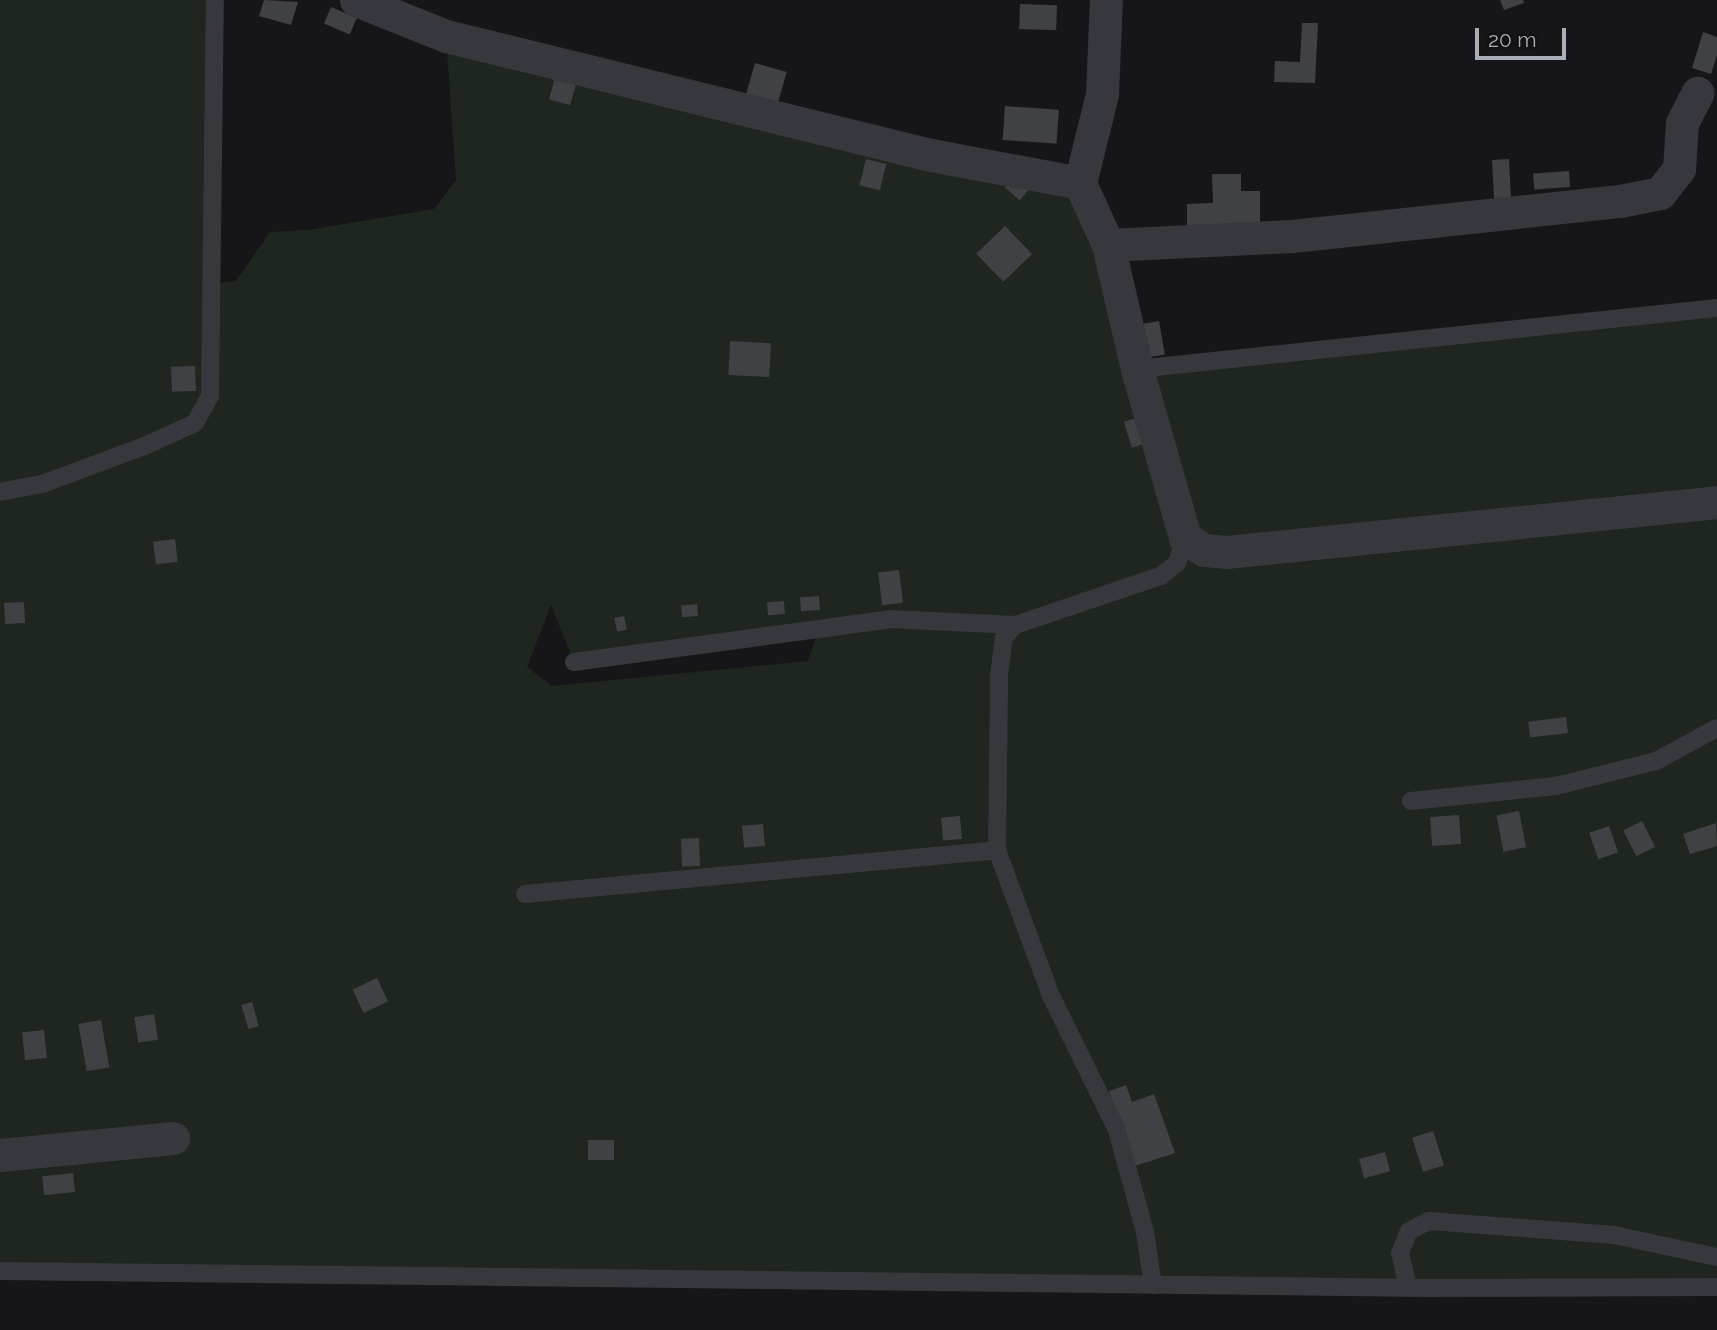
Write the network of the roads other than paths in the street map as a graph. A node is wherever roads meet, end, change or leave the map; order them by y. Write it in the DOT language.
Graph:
graph roads {
  1 [pos="215,0"];
  2 [pos="356,0"];
  3 [pos="1106,0"];
  4 [pos="1697,93"];
  5 [pos="1080,183"];
  6 [pos="1108,245"];
  7 [pos="1717,308"];
  8 [pos="1137,369"];
  9 [pos="0,492"];
  10 [pos="1717,502"];
  11 [pos="1185,538"];
  12 [pos="1015,625"];
  13 [pos="574,662"];
  14 [pos="1717,728"];
  15 [pos="1412,801"];
  16 [pos="997,850"];
  17 [pos="525,894"];
  18 [pos="173,1138"];
  19 [pos="0,1155"];
  20 [pos="1717,1257"];
  21 [pos="0,1271"];
  22 [pos="1153,1285"];
  23 [pos="1408,1287"];
  24 [pos="1717,1287"];
  1 -- 9 [label="lane"];
  2 -- 5 [label="street"];
  3 -- 5 [label="street"];
  4 -- 6 [label="street"];
  5 -- 6 [label="street"];
  6 -- 8 [label="street"];
  7 -- 8 [label="lane"];
  8 -- 11 [label="street"];
  10 -- 11 [label="street"];
  11 -- 12 [label="lane"];
  12 -- 13 [label="lane"];
  12 -- 16 [label="lane"];
  14 -- 15 [label="lane"];
  16 -- 17 [label="lane"];
  16 -- 22 [label="lane"];
  18 -- 19 [label="street"];
  20 -- 23 [label="lane"];
  21 -- 22 [label="lane"];
  22 -- 23 [label="lane"];
  23 -- 24 [label="lane"];
}
